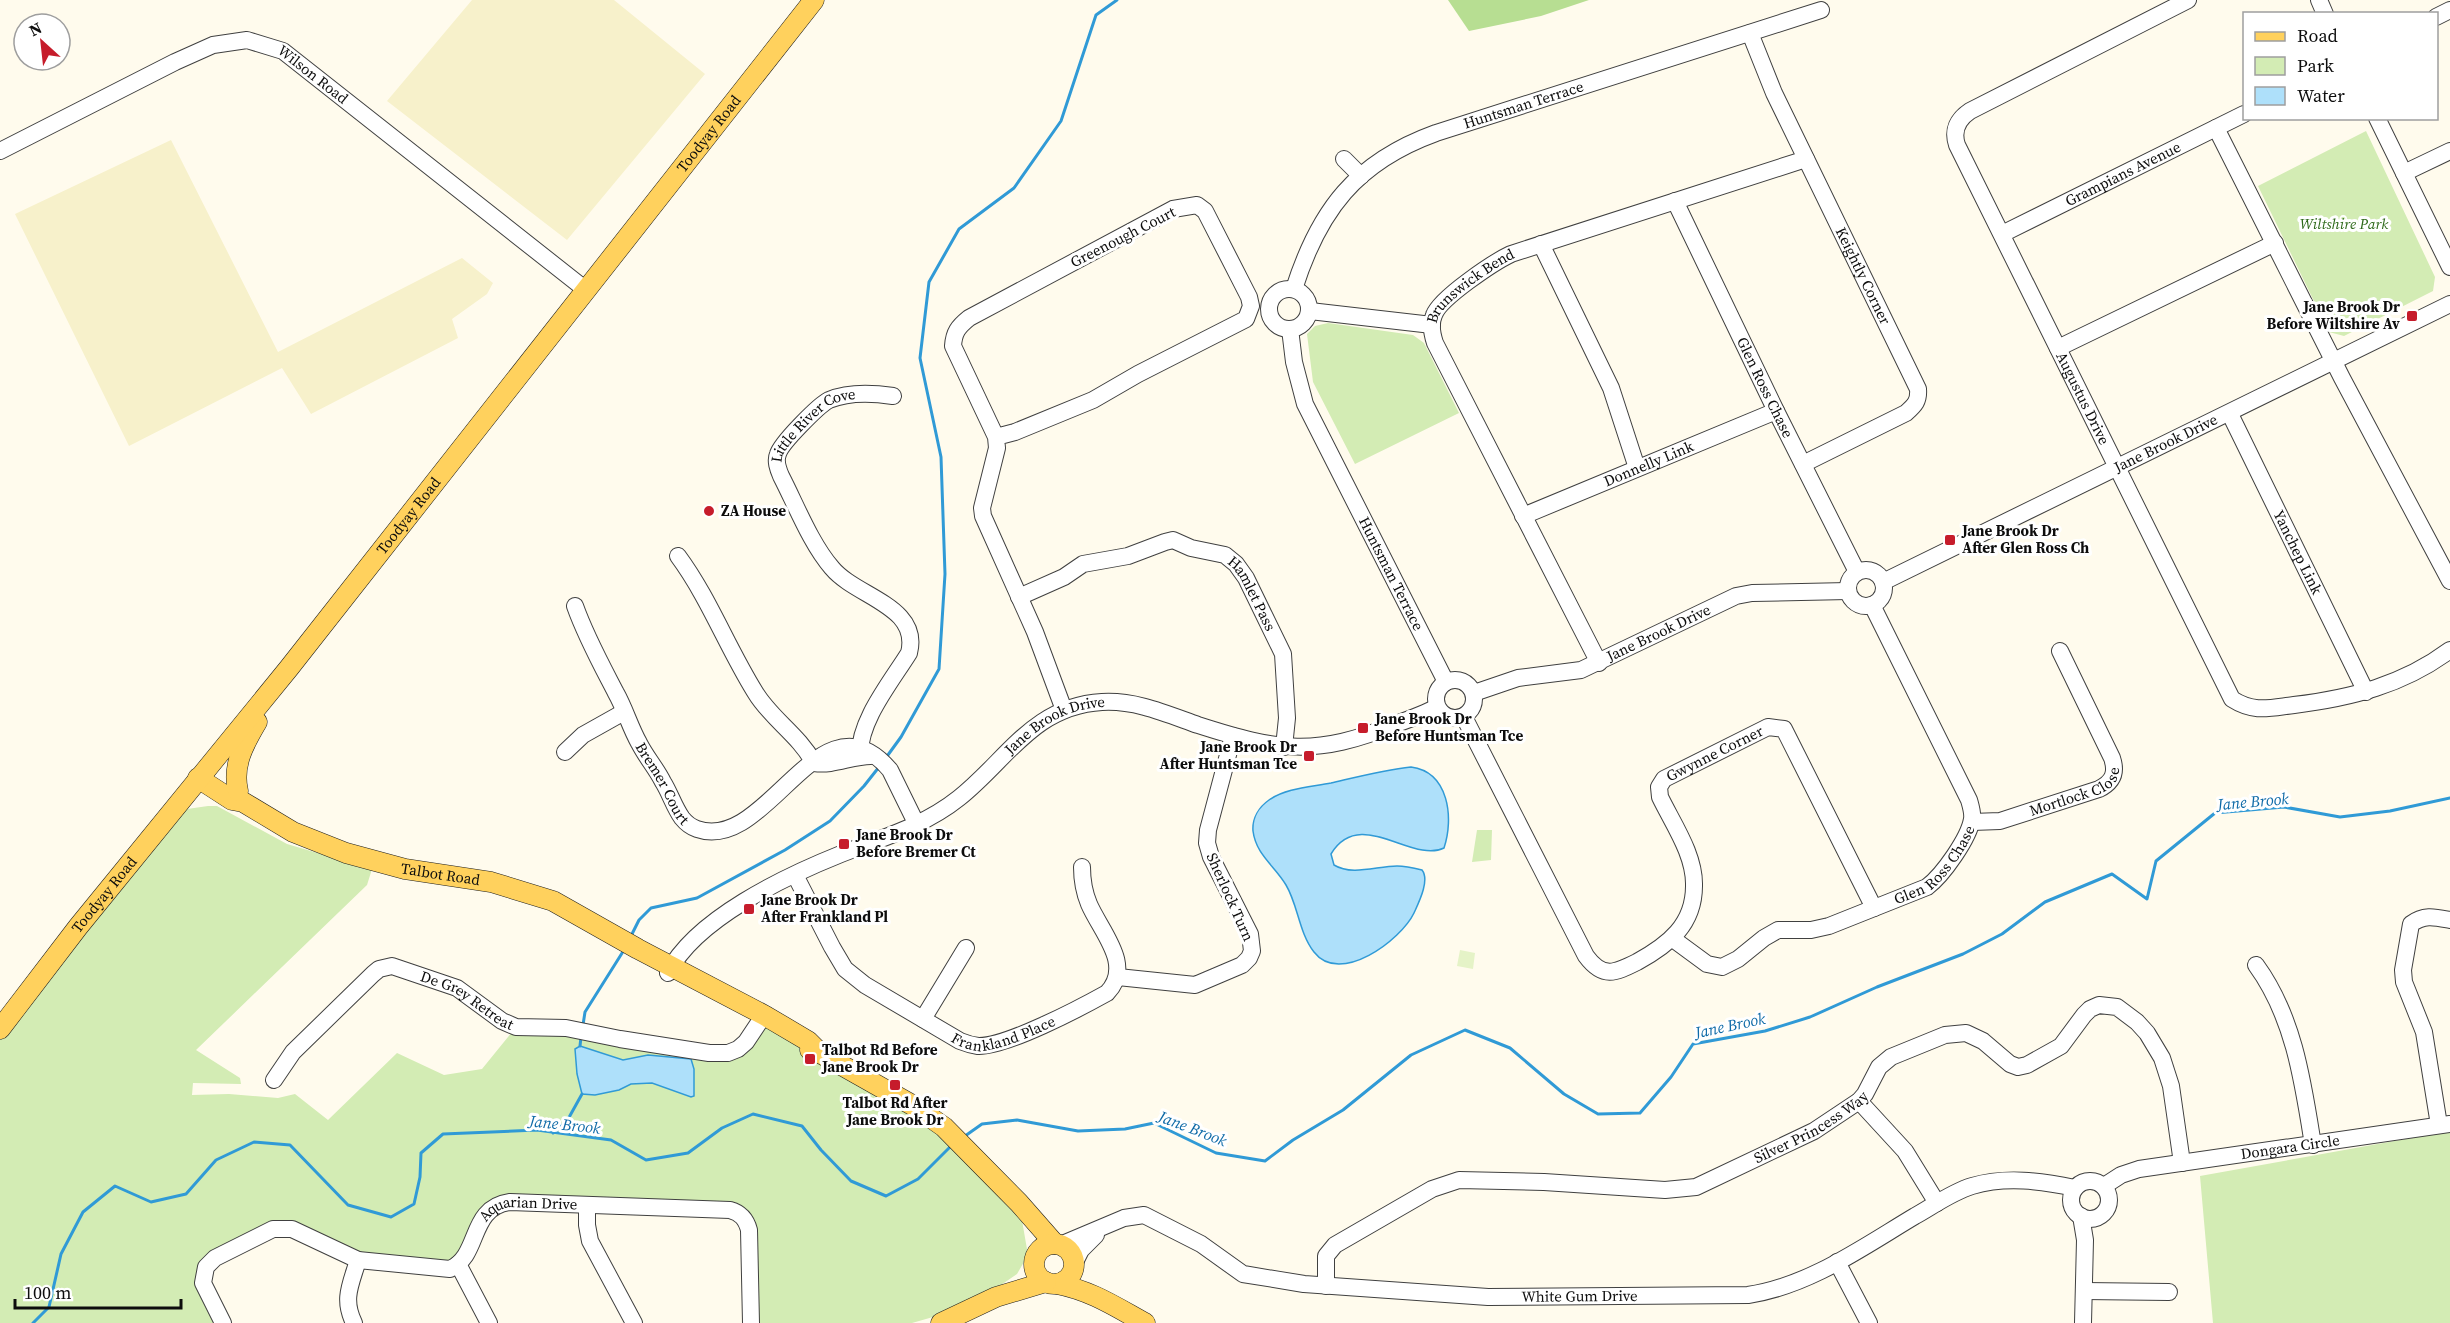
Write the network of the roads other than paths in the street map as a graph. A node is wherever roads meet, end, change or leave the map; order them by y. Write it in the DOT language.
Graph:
graph roads {
  1 [pos="814,0"];
  2 [pos="2188,0"];
  3 [pos="1821,10"];
  4 [pos="1750,33"];
  5 [pos="2243,114"];
  6 [pos="2378,120"];
  7 [pos="2216,128"];
  8 [pos="0,151"];
  9 [pos="2450,151"];
  10 [pos="1344,159"];
  11 [pos="1806,159"];
  12 [pos="2404,173"];
  13 [pos="1361,176"];
  14 [pos="1675,201"];
  15 [pos="2002,234"];
  16 [pos="2275,243"];
  17 [pos="1541,244"];
  18 [pos="2450,267"];
  19 [pos="1294,289"];
  20 [pos="586,290"];
  21 [pos="2450,304"];
  22 [pos="1310,311"];
  23 [pos="1432,325"];
  24 [pos="1290,329"];
  25 [pos="2058,348"];
  26 [pos="2334,363"];
  27 [pos="893,396"];
  28 [pos="1776,411"];
  29 [pos="2230,414"];
  30 [pos="996,437"];
  31 [pos="1803,465"];
  32 [pos="1637,468"];
  33 [pos="2117,468"];
  34 [pos="1522,516"];
  35 [pos="678,555"];
  36 [pos="1857,572"];
  37 [pos="2450,581"];
  38 [pos="1883,582"];
  39 [pos="1848,591"];
  40 [pos="1019,597"];
  41 [pos="1872,604"];
  42 [pos="575,606"];
  43 [pos="2450,650"];
  44 [pos="2060,651"];
  45 [pos="1599,663"];
  46 [pos="289,668"];
  47 [pos="1446,682"];
  48 [pos="2366,692"];
  49 [pos="1474,693"];
  50 [pos="1437,707"];
  51 [pos="1064,710"];
  52 [pos="624,712"];
  53 [pos="1464,717"];
  54 [pos="1233,736"];
  55 [pos="1284,747"];
  56 [pos="565,752"];
  57 [pos="865,753"];
  58 [pos="814,763"];
  59 [pos="203,773"];
  60 [pos="241,797"];
  61 [pos="1972,822"];
  62 [pos="917,825"];
  63 [pos="1082,867"];
  64 [pos="795,875"];
  65 [pos="1874,908"];
  66 [pos="2450,920"];
  67 [pos="1673,939"];
  68 [pos="966,948"];
  69 [pos="2256,965"];
  70 [pos="675,972"];
  71 [pos="1118,977"];
  72 [pos="761,1019"];
  73 [pos="923,1019"];
  74 [pos="0,1029"];
  75 [pos="274,1080"];
  76 [pos="1859,1101"];
  77 [pos="2444,1124"];
  78 [pos="2313,1144"];
  79 [pos="2182,1163"];
  80 [pos="2107,1192"];
  81 [pos="2073,1194"];
  82 [pos="1019,1203"];
  83 [pos="1937,1203"];
  84 [pos="587,1206"];
  85 [pos="2086,1217"];
  86 [pos="1100,1230"];
  87 [pos="1057,1245"];
  88 [pos="1035,1259"];
  89 [pos="358,1260"];
  90 [pos="1837,1262"];
  91 [pos="458,1264"];
  92 [pos="1073,1267"];
  93 [pos="1052,1283"];
  94 [pos="1326,1286"];
  95 [pos="2084,1291"];
  96 [pos="2169,1292"];
  97 [pos="996,1297"];
  98 [pos="1102,1298"];
  99 [pos="223,1323"];
  100 [pos="354,1323"];
  101 [pos="489,1323"];
  102 [pos="634,1323"];
  103 [pos="751,1323"];
  104 [pos="941,1323"];
  105 [pos="1145,1323"];
  106 [pos="1869,1323"];
  107 [pos="2083,1323"];
  1 -- 20 [label="main road, Toodyay Road"];
  2 -- 15 [label="street, Augustus Drive"];
  3 -- 4 [label="street, Huntsman Terrace"];
  4 -- 11 [label="street, Keightly Corner"];
  4 -- 13 [label="street, Huntsman Terrace"];
  5 -- 7 [label="street, Grampians Avenue"];
  6 -- 12 [label="street"];
  7 -- 15 [label="street, Grampians Avenue"];
  7 -- 16 [label="street"];
  8 -- 20 [label="street, Wilson Road"];
  9 -- 12 [label="street"];
  10 -- 13 [label="street"];
  11 -- 14 [label="street, Brunswick Bend"];
  11 -- 31 [label="street, Keightly Corner"];
  12 -- 18 [label="street"];
  13 -- 19 [label="street, Huntsman Terrace"];
  14 -- 17 [label="street, Brunswick Bend"];
  14 -- 28 [label="street, Glen Ross Chase"];
  15 -- 25 [label="street, Augustus Drive"];
  16 -- 25 [label="street"];
  16 -- 26 [label="street"];
  17 -- 23 [label="street, Brunswick Bend"];
  17 -- 32 [label="street"];
  19 -- 22 [label="street"];
  19 -- 24 [label="street"];
  20 -- 46 [label="main road, Toodyay Road"];
  21 -- 26 [label="street, Jane Brook Drive"];
  22 -- 23 [label="street"];
  22 -- 24 [label="street"];
  23 -- 34 [label="street, Brunswick Bend"];
  24 -- 47 [label="street, Huntsman Terrace"];
  25 -- 33 [label="street, Augustus Drive"];
  26 -- 29 [label="street, Jane Brook Drive"];
  26 -- 37 [label="street"];
  27 -- 57 [label="street, Little River Cove"];
  28 -- 31 [label="street, Glen Ross Chase"];
  28 -- 32 [label="street, Donnelly Link"];
  29 -- 33 [label="street, Jane Brook Drive"];
  29 -- 48 [label="street, Yanchep Link"];
  30 -- 30 [label="street, Greenough Court"];
  30 -- 40 [label="street"];
  31 -- 36 [label="street, Glen Ross Chase"];
  32 -- 34 [label="street, Donnelly Link"];
  33 -- 38 [label="street, Jane Brook Drive"];
  33 -- 48 [label="street, Augustus Drive"];
  34 -- 45 [label="street, Brunswick Bend"];
  35 -- 58 [label="street"];
  36 -- 38 [label="street"];
  36 -- 39 [label="street"];
  38 -- 41 [label="street"];
  39 -- 41 [label="street, Jane Brook Drive"];
  39 -- 45 [label="street, Jane Brook Drive"];
  40 -- 51 [label="street"];
  40 -- 55 [label="street, Hamlet Pass"];
  41 -- 61 [label="street, Glen Ross Chase"];
  42 -- 52 [label="street, Bremer Court"];
  43 -- 48 [label="street, Augustus Drive"];
  44 -- 61 [label="street, Mortlock Close"];
  45 -- 49 [label="street, Jane Brook Drive"];
  46 -- 59 [label="main road, Toodyay Road"];
  46 -- 60 [label="main road"];
  47 -- 49 [label="street"];
  47 -- 50 [label="street"];
  49 -- 53 [label="street"];
  50 -- 53 [label="street"];
  50 -- 55 [label="street, Jane Brook Drive"];
  51 -- 54 [label="street, Jane Brook Drive"];
  51 -- 62 [label="street, Jane Brook Drive"];
  52 -- 56 [label="street"];
  52 -- 58 [label="street, Bremer Court"];
  53 -- 67 [label="street, Gwynne Corner"];
  54 -- 55 [label="street, Jane Brook Drive"];
  54 -- 71 [label="street, Sherlock Turn"];
  57 -- 58 [label="street, Bremer Court"];
  57 -- 62 [label="street"];
  59 -- 60 [label="main road, Talbot Road"];
  59 -- 74 [label="main road, Toodyay Road"];
  60 -- 70 [label="main road, Talbot Road"];
  61 -- 65 [label="street, Glen Ross Chase"];
  62 -- 64 [label="street, Jane Brook Drive"];
  63 -- 71 [label="street"];
  64 -- 70 [label="street, Jane Brook Drive"];
  64 -- 73 [label="street, Frankland Place"];
  65 -- 67 [label="street, Glen Ross Chase"];
  65 -- 67 [label="street, Gwynne Corner"];
  66 -- 77 [label="street"];
  68 -- 73 [label="street"];
  69 -- 78 [label="street"];
  70 -- 72 [label="main road, Talbot Road"];
  71 -- 73 [label="street, Frankland Place"];
  72 -- 75 [label="street, De Grey Retreat"];
  72 -- 82 [label="main road, Talbot Road"];
  76 -- 79 [label="street, Silver Princess Way"];
  76 -- 83 [label="street"];
  76 -- 94 [label="street, Silver Princess Way"];
  77 -- 78 [label="street, Dongara Circle"];
  78 -- 79 [label="street, Dongara Circle"];
  79 -- 80 [label="street, Dongara Circle"];
  80 -- 81 [label="street"];
  80 -- 85 [label="street"];
  81 -- 83 [label="street, White Gum Drive"];
  81 -- 85 [label="street"];
  82 -- 87 [label="main road, Talbot Road"];
  82 -- 88 [label="main road, Talbot Road"];
  83 -- 90 [label="street, White Gum Drive"];
  84 -- 91 [label="street, Aquarian Drive"];
  84 -- 102 [label="street"];
  84 -- 103 [label="street, Aquarian Drive"];
  85 -- 95 [label="street"];
  86 -- 87 [label="street, White Gum Drive"];
  86 -- 92 [label="street, White Gum Drive"];
  86 -- 94 [label="street, White Gum Drive"];
  87 -- 88 [label="main road"];
  87 -- 92 [label="main road"];
  88 -- 93 [label="main road"];
  88 -- 97 [label="main road"];
  89 -- 91 [label="street"];
  89 -- 99 [label="street"];
  89 -- 100 [label="street"];
  90 -- 94 [label="street, White Gum Drive"];
  90 -- 106 [label="street"];
  91 -- 101 [label="street"];
  92 -- 93 [label="main road"];
  92 -- 98 [label="main road"];
  93 -- 97 [label="main road"];
  93 -- 98 [label="main road"];
  95 -- 96 [label="street"];
  95 -- 107 [label="street"];
  97 -- 104 [label="main road"];
  98 -- 105 [label="main road"];
}
